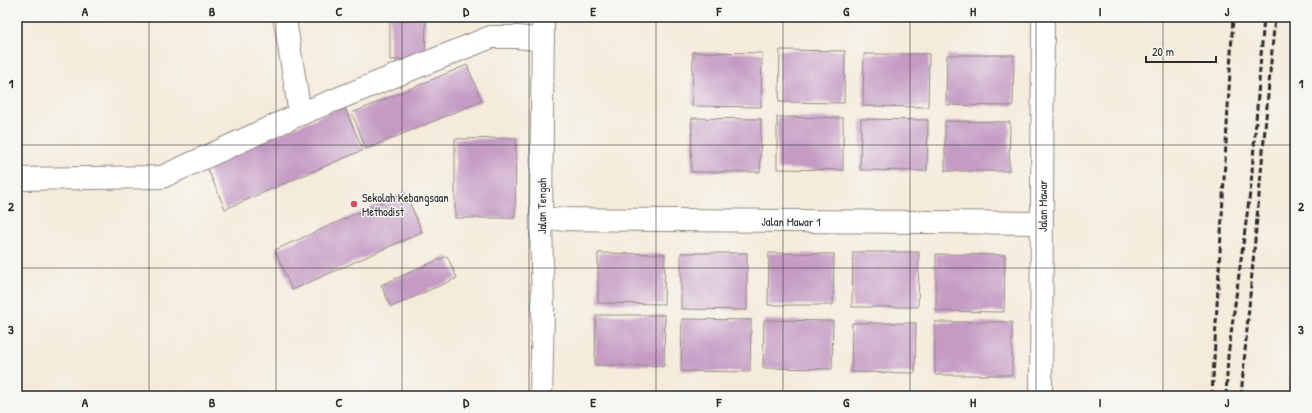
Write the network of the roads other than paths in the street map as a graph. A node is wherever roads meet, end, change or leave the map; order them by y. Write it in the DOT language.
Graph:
graph roads {
  1 [pos="543,17"];
  2 [pos="1043,17"];
  3 [pos="285,20"];
  4 [pos="543,40"];
  5 [pos="300,114"];
  6 [pos="17,179"];
  7 [pos="541,219"];
  8 [pos="1042,223"];
  9 [pos="541,396"];
  10 [pos="1041,396"];
  1 -- 4 [label="street, Jalan Tengah"];
  2 -- 8 [label="street, Jalan Mawar"];
  3 -- 5 [label="street"];
  4 -- 5 [label="street"];
  4 -- 7 [label="street, Jalan Tengah"];
  5 -- 6 [label="street"];
  7 -- 8 [label="street, Jalan Mawar 1"];
  7 -- 9 [label="street, Jalan Tengah"];
  8 -- 10 [label="street, Jalan Mawar"];
}
